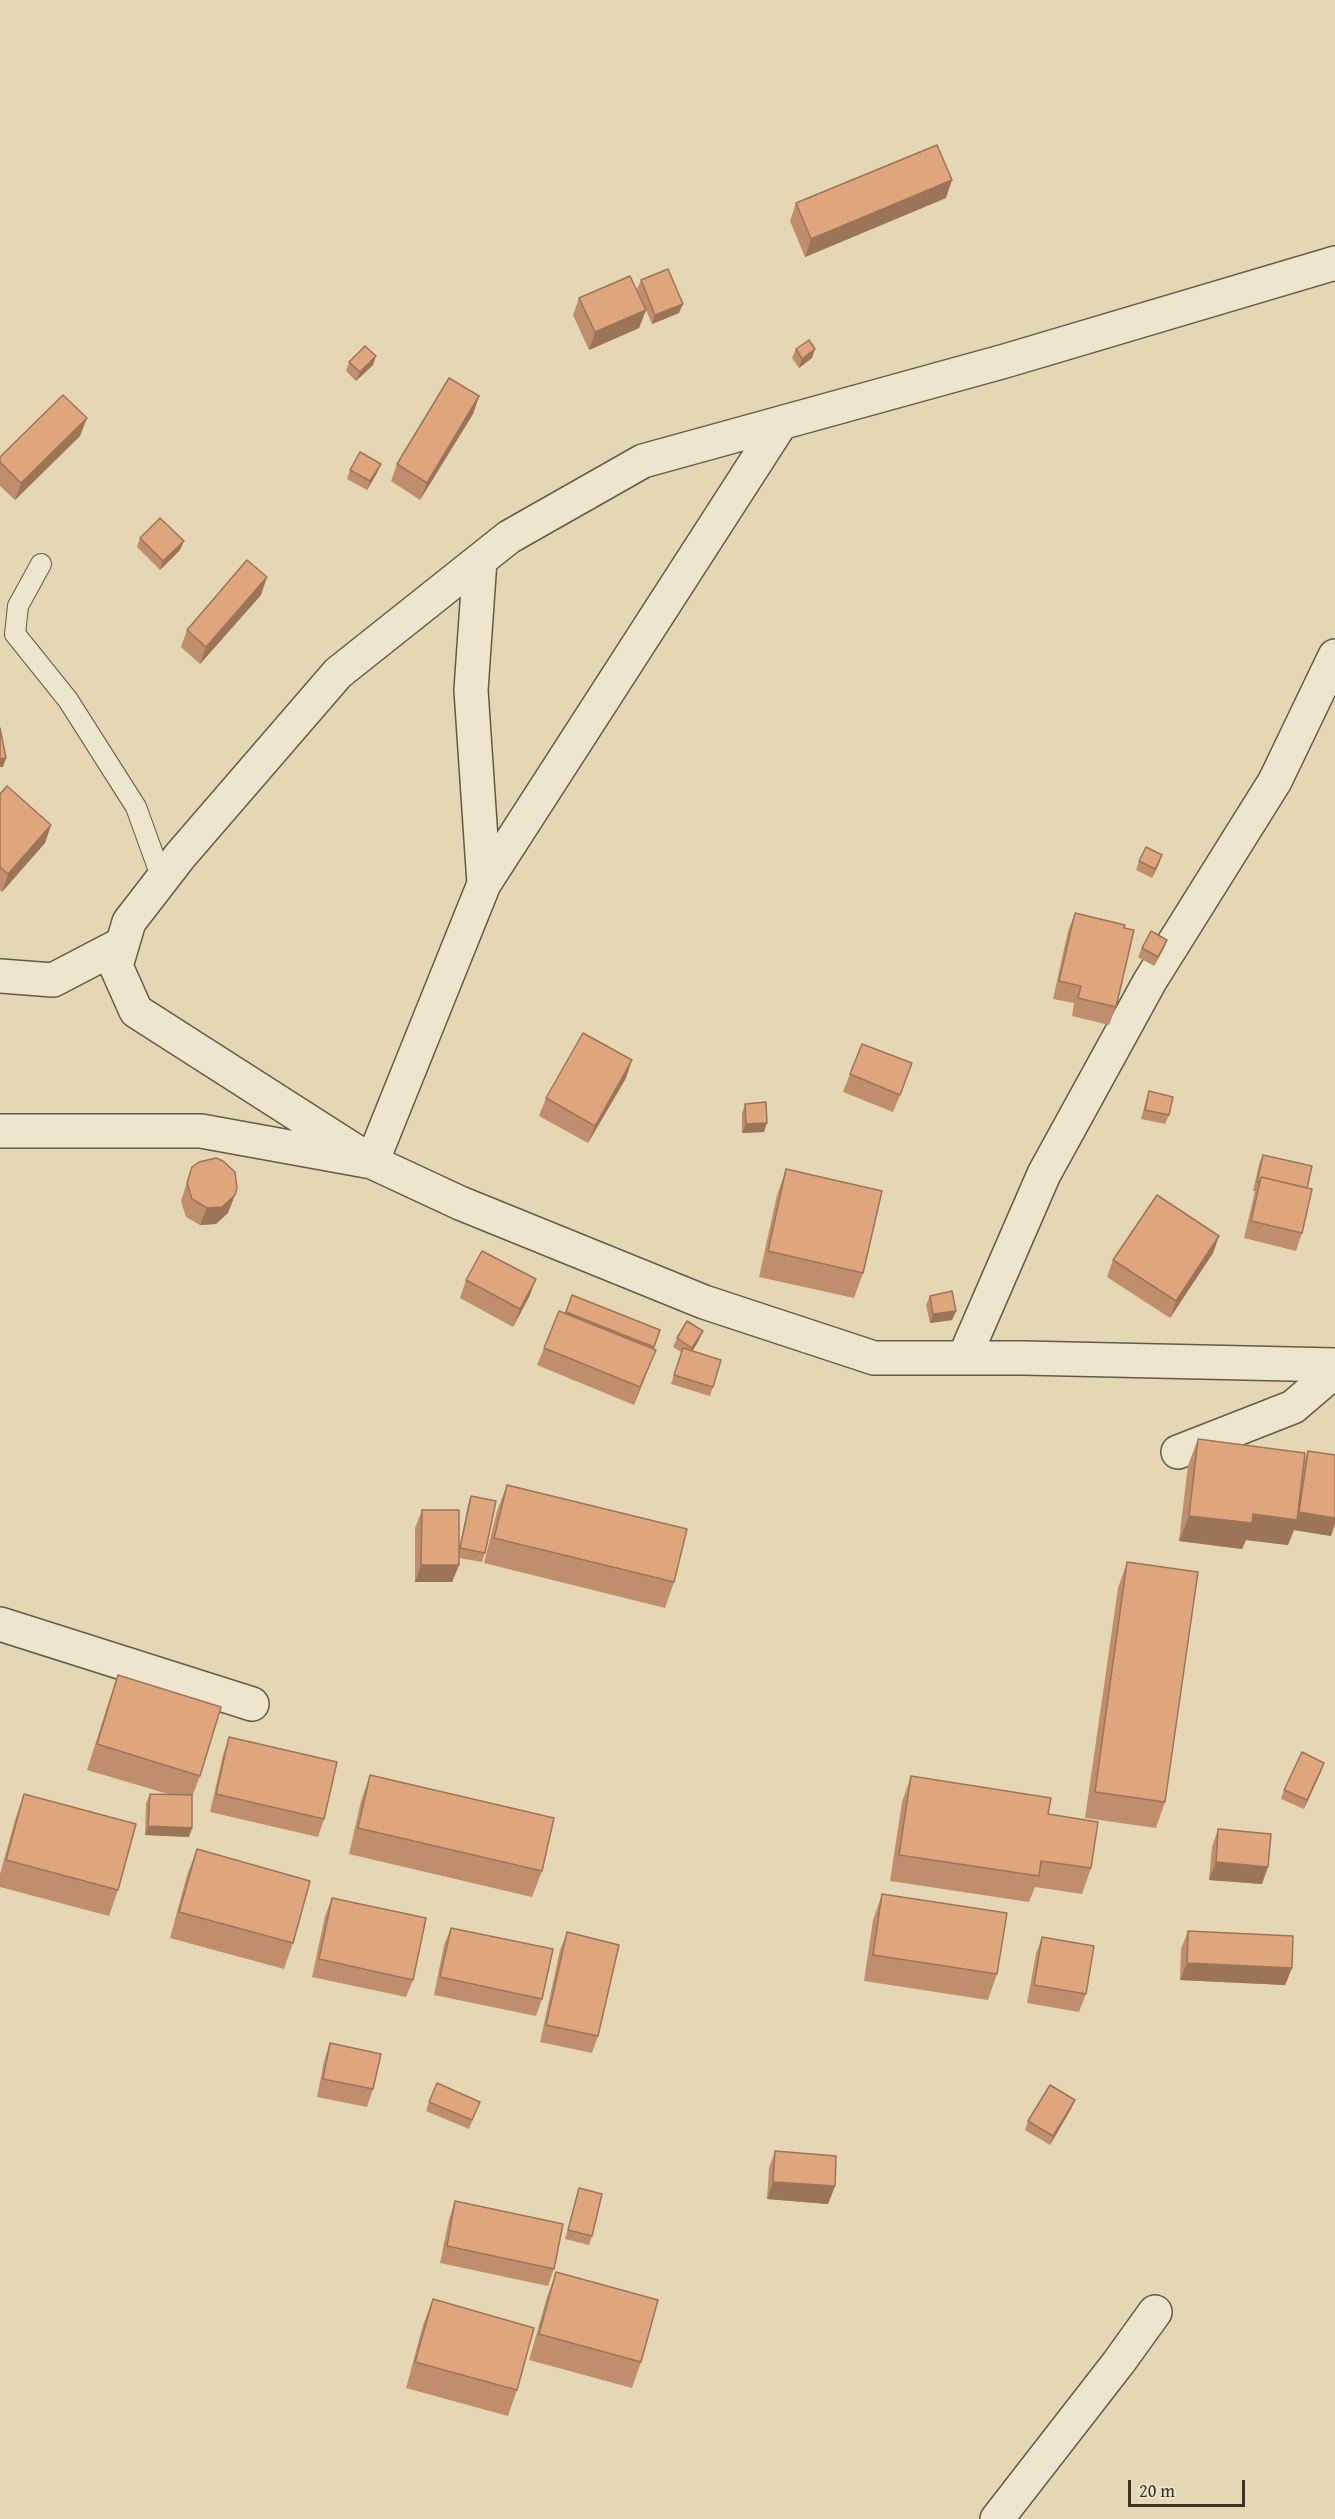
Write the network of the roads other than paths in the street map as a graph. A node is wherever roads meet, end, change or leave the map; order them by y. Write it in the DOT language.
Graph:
graph roads {
  1 [pos="1335,263"];
  2 [pos="781,423"];
  3 [pos="480,560"];
  4 [pos="41,564"];
  5 [pos="1335,656"];
  6 [pos="162,879"];
  7 [pos="484,884"];
  8 [pos="122,944"];
  9 [pos="0,976"];
  10 [pos="0,1131"];
  11 [pos="372,1162"];
  12 [pos="964,1358"];
  13 [pos="1335,1365"];
  14 [pos="1335,1371"];
  15 [pos="1178,1452"];
  16 [pos="0,1624"];
  17 [pos="252,1704"];
  18 [pos="1155,2312"];
  19 [pos="997,2519"];
  1 -- 2 [label="street"];
  2 -- 3 [label="street"];
  2 -- 7 [label="street"];
  3 -- 6 [label="street"];
  3 -- 7 [label="street"];
  4 -- 6 [label="lane"];
  5 -- 12 [label="street"];
  6 -- 8 [label="street"];
  7 -- 11 [label="street"];
  8 -- 9 [label="street"];
  8 -- 11 [label="street"];
  10 -- 11 [label="street"];
  11 -- 12 [label="street"];
  12 -- 13 [label="street"];
  14 -- 15 [label="street"];
  16 -- 17 [label="street"];
  18 -- 19 [label="street"];
}
